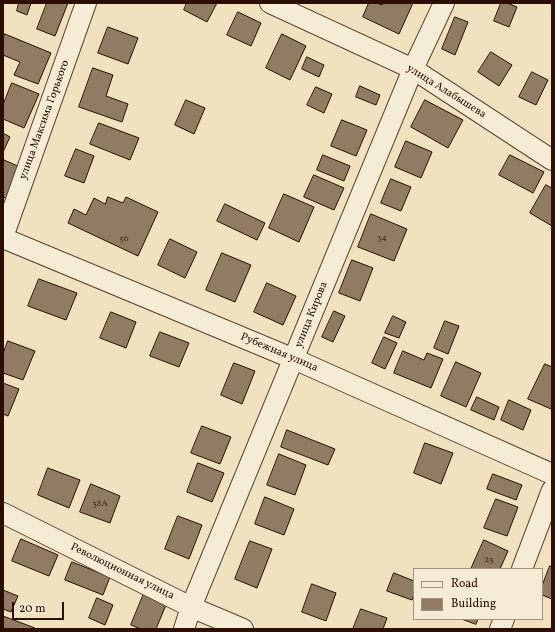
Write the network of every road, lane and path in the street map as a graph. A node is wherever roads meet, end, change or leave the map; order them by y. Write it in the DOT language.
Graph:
graph roads {
  1 [pos="86,3"];
  2 [pos="270,3"];
  3 [pos="444,3"];
  4 [pos="412,69"];
  5 [pos="552,160"];
  6 [pos="3,238"];
  7 [pos="294,359"];
  8 [pos="552,474"];
  9 [pos="552,490"];
  10 [pos="3,513"];
  11 [pos="522,568"];
  12 [pos="191,606"];
  13 [pos="184,629"];
  14 [pos="242,629"];
  1 -- 6 [label="street, улица Максима Горького"];
  2 -- 4 [label="street, улица Алабышева"];
  3 -- 4 [label="street, улица Кирова"];
  4 -- 5 [label="street, улица Алабышева"];
  4 -- 7 [label="street, улица Кирова"];
  6 -- 7 [label="street, Рубежная улица"];
  7 -- 8 [label="street, Рубежная улица"];
  7 -- 12 [label="street, улица Кирова"];
  9 -- 11 [label="street"];
  10 -- 12 [label="street, Революционная улица"];
  12 -- 13 [label="street, улица Кирова"];
  12 -- 14 [label="street, Революционная улица"];
}
